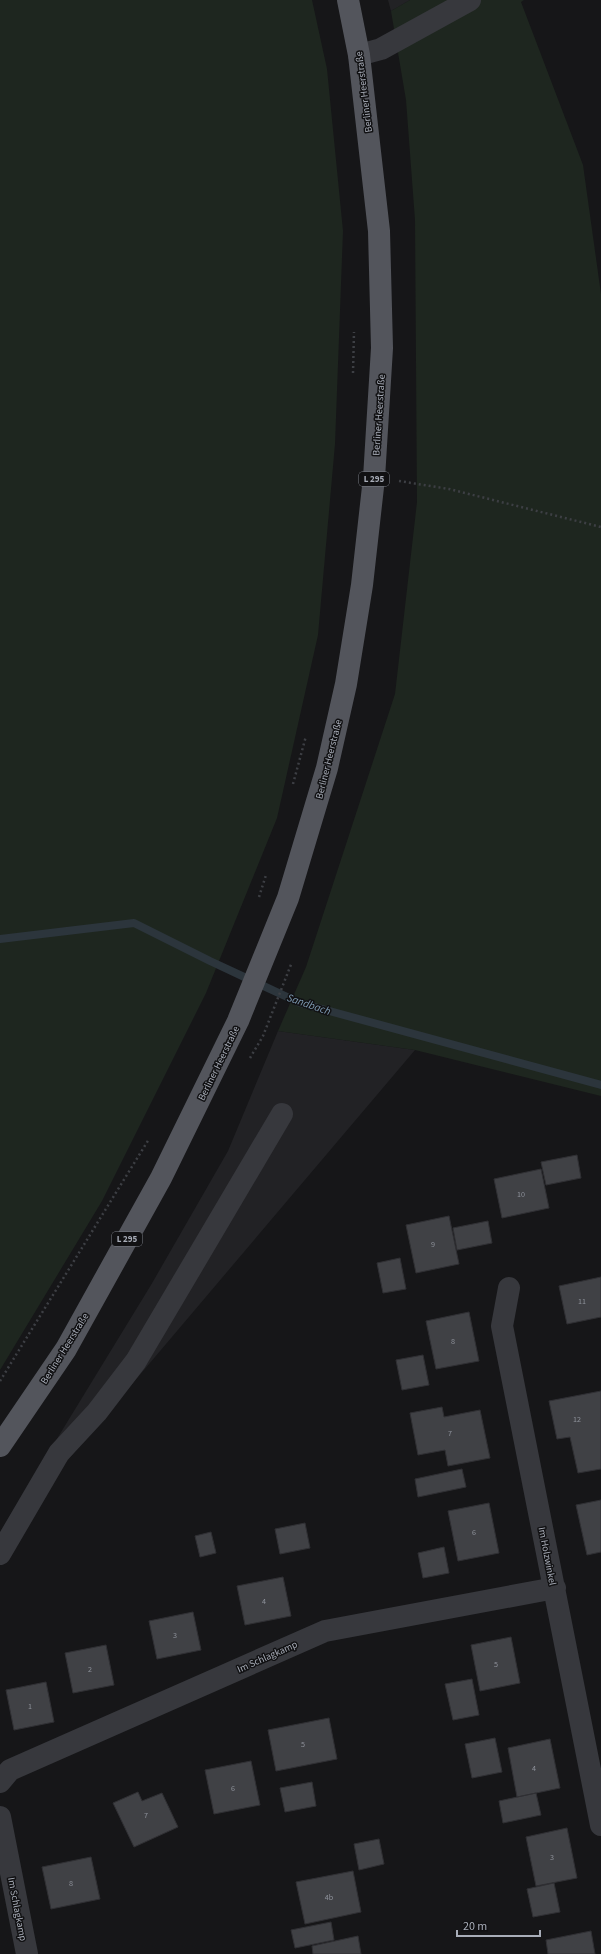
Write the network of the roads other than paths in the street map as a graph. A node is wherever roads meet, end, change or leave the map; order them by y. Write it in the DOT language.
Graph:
graph roads {
  1 [pos="348,0"];
  2 [pos="470,0"];
  3 [pos="359,55"];
  4 [pos="282,1114"];
  5 [pos="509,1288"];
  6 [pos="0,1446"];
  7 [pos="0,1554"];
  8 [pos="555,1588"];
  9 [pos="0,1782"];
  10 [pos="0,1817"];
  11 [pos="601,1824"];
  12 [pos="27,1954"];
  1 -- 3 [label="main road, Berliner Heerstraße / L 295"];
  2 -- 3 [label="street"];
  3 -- 6 [label="main road, Berliner Heerstraße / L 295"];
  4 -- 7 [label="street"];
  5 -- 8 [label="street, Im Holzwinkel"];
  8 -- 9 [label="street, Im Schlagkamp"];
  8 -- 11 [label="street, Im Holzwinkel"];
  10 -- 12 [label="street, Im Schlagkamp"];
}
